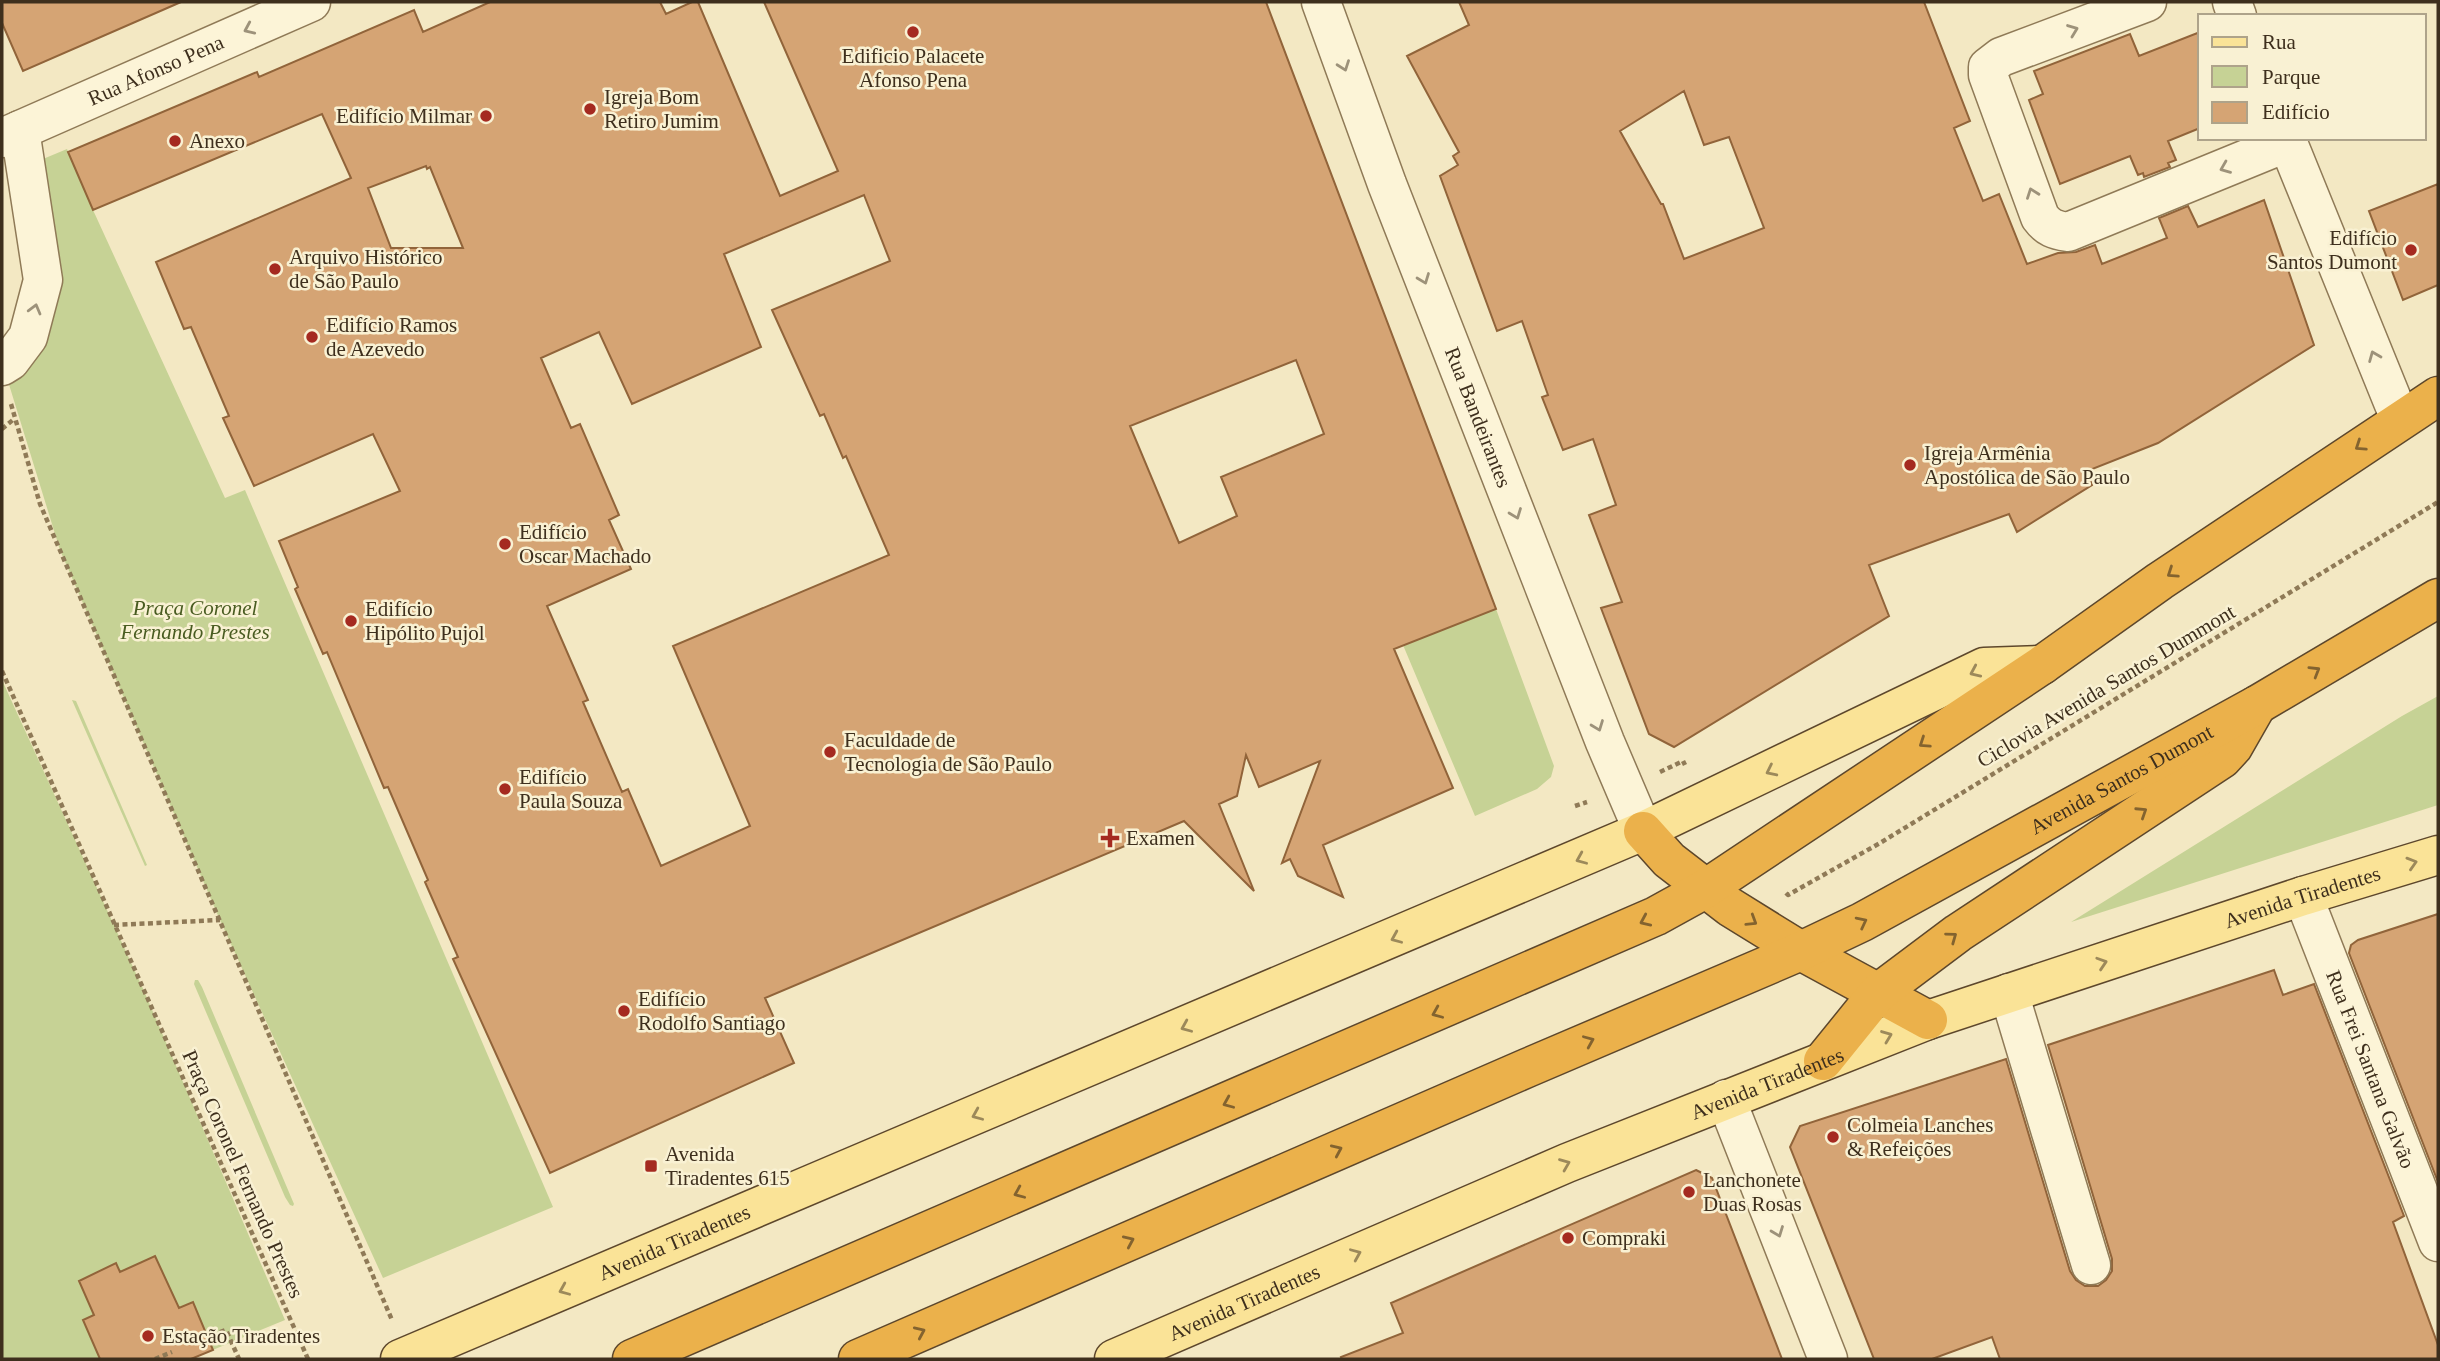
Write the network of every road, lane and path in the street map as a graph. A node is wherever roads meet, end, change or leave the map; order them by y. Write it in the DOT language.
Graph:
graph roads {
  1 [pos="311,2"];
  2 [pos="1321,2"];
  3 [pos="2147,2"];
  4 [pos="11,134"];
  5 [pos="2287,140"];
  6 [pos="2,365"];
  7 [pos="2438,396"];
  8 [pos="14,419"];
  9 [pos="2400,419"];
  10 [pos="2,429"];
  11 [pos="2438,502"];
  12 [pos="2438,598"];
  13 [pos="2042,665"];
  14 [pos="2,671"];
  15 [pos="2257,705"];
  16 [pos="1643,831"];
  17 [pos="2438,855"];
  18 [pos="1705,889"];
  19 [pos="1788,895"];
  20 [pos="2303,896"];
  21 [pos="220,920"];
  22 [pos="114,925"];
  23 [pos="1801,951"];
  24 [pos="1878,993"];
  25 [pos="2009,993"];
  26 [pos="1928,1020"];
  27 [pos="1823,1061"];
  28 [pos="1726,1100"];
  29 [pos="2438,1242"];
  30 [pos="2091,1265"];
  31 [pos="212,1335"];
  32 [pos="172,1352"];
  33 [pos="404,1357"];
  34 [pos="155,1359"];
  35 [pos="239,1359"];
  36 [pos="308,1359"];
  37 [pos="632,1359"];
  38 [pos="858,1359"];
  39 [pos="1114,1359"];
  40 [pos="1828,1359"];
  1 -- 4 [label="street, Rua Afonso Pena, one-way"];
  2 -- 16 [label="street, Rua Bandeirantes, one-way"];
  5 -- 3 [label="street, one-way"];
  6 -- 4 [label="street, one-way"];
  9 -- 5 [label="street, one-way"];
  6 -- 8 [label="path"];
  7 -- 9 [label="highway"];
  8 -- 10 [label="path"];
  8 -- 21 [label="path"];
  9 -- 13 [label="highway, one-way"];
  11 -- 19 [label="path, Ciclovia Avenida Santos Dummont"];
  15 -- 12 [label="highway, Avenida Santos Dumont, one-way"];
  13 -- 16 [label="main road, one-way"];
  13 -- 18 [label="highway, one-way"];
  14 -- 22 [label="path, Praça Coronel Fernando Prestes"];
  23 -- 15 [label="highway, Avenida Santos Dumont, one-way"];
  24 -- 15 [label="highway, one-way"];
  16 -- 18 [label="highway"];
  16 -- 33 [label="main road, Avenida Tiradentes, one-way"];
  20 -- 17 [label="main road, Avenida Tiradentes, one-way"];
  18 -- 23 [label="highway, one-way"];
  18 -- 37 [label="highway, one-way"];
  25 -- 20 [label="main road, Avenida Tiradentes, one-way"];
  20 -- 29 [label="street, Rua Frei Santana Galvão"];
  21 -- 22 [label="path"];
  21 -- 33 [label="path"];
  22 -- 36 [label="path, Praça Coronel Fernando Prestes"];
  23 -- 24 [label="highway"];
  38 -- 23 [label="highway, one-way"];
  24 -- 26 [label="highway"];
  24 -- 27 [label="highway"];
  25 -- 26 [label="main road, Avenida Tiradentes"];
  25 -- 30 [label="street"];
  27 -- 26 [label="main road, Avenida Tiradentes, one-way"];
  27 -- 28 [label="main road, Avenida Tiradentes"];
  39 -- 28 [label="main road, Avenida Tiradentes, one-way"];
  28 -- 40 [label="street, one-way"];
  31 -- 35 [label="path"];
  32 -- 34 [label="path"];
}
